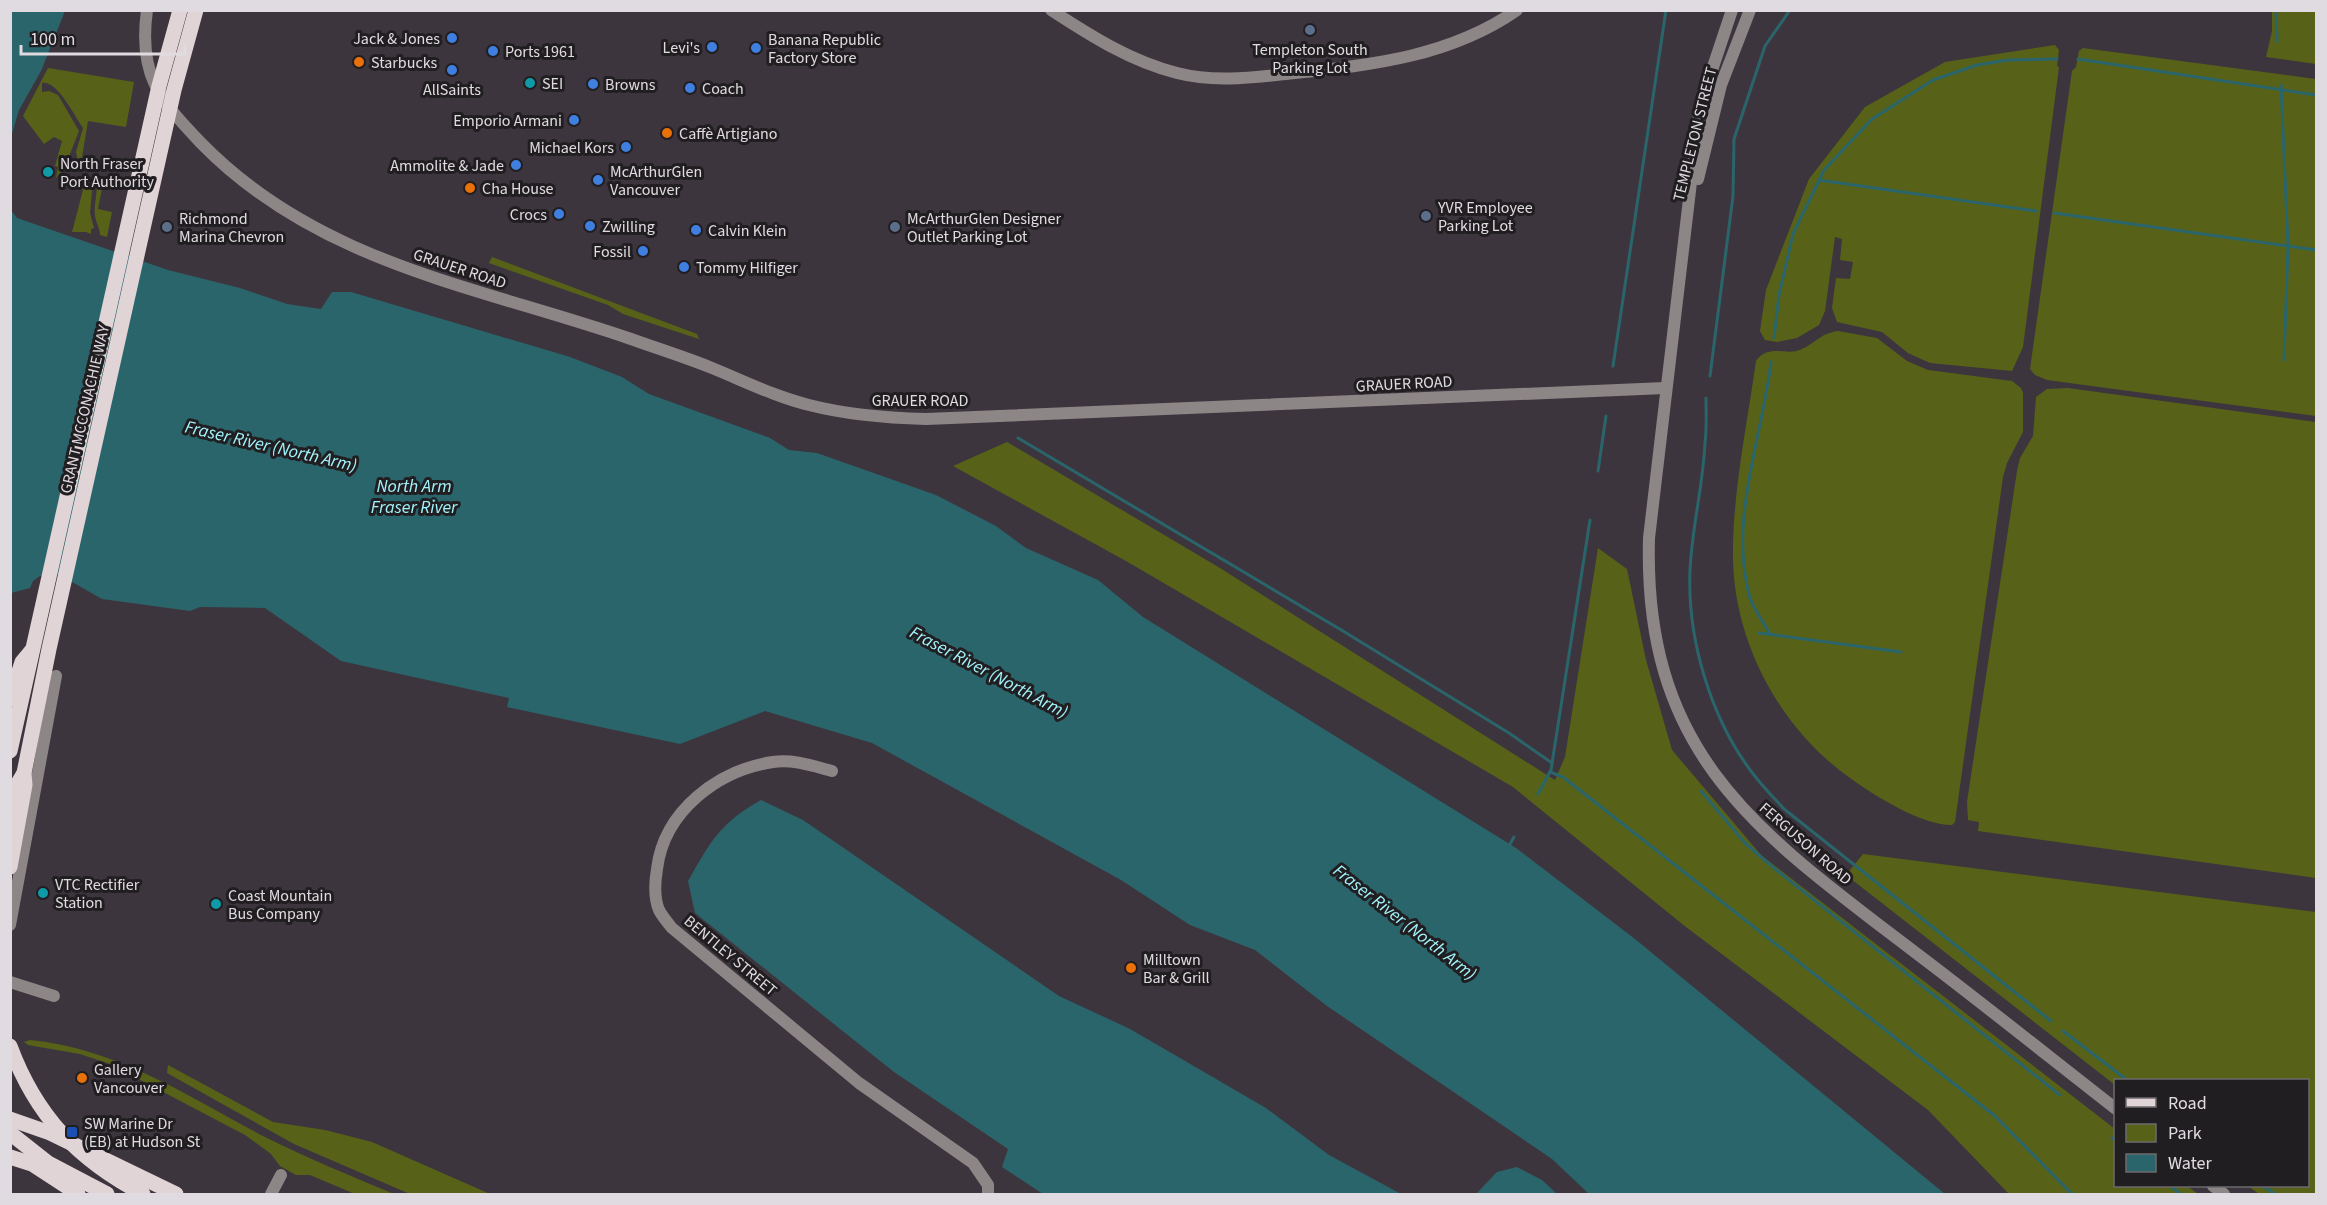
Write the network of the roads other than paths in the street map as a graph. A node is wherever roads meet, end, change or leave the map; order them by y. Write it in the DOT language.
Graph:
graph roads {
  1 [pos="147,10"];
  2 [pos="180,10"];
  3 [pos="196,10"];
  4 [pos="1051,10"];
  5 [pos="1517,10"];
  6 [pos="1732,10"];
  7 [pos="1749,13"];
  8 [pos="1687,233"];
  9 [pos="1665,388"];
  10 [pos="32,650"];
  11 [pos="56,676"];
  12 [pos="10,699"];
  13 [pos="10,750"];
  14 [pos="41,754"];
  15 [pos="832,771"];
  16 [pos="24,773"];
  17 [pos="10,815"];
  18 [pos="10,830"];
  19 [pos="27,834"];
  20 [pos="10,867"];
  21 [pos="10,925"];
  22 [pos="10,982"];
  23 [pos="54,996"];
  24 [pos="10,1046"];
  25 [pos="2114,1108"];
  26 [pos="10,1119"];
  27 [pos="10,1132"];
  28 [pos="10,1157"];
  29 [pos="112,1162"];
  30 [pos="281,1175"];
  31 [pos="78,1194"];
  32 [pos="96,1194"];
  33 [pos="107,1194"];
  34 [pos="143,1194"];
  35 [pos="176,1194"];
  36 [pos="271,1194"];
  37 [pos="988,1194"];
  1 -- 9 [label="street, GRAUER ROAD"];
  2 -- 10 [label="main road, GRANT MCCONACHIE WAY, bridge"];
  3 -- 16 [label="main road, GRANT MCCONACHIE WAY, bridge"];
  4 -- 5 [label="street"];
  6 -- 8 [label="street, TEMPLETON STREET"];
  7 -- 8 [label="street, TEMPLETON STREET"];
  8 -- 9 [label="street, TEMPLETON STREET"];
  9 -- 25 [label="street, FERGUSON ROAD"];
  10 -- 12 [label="main road"];
  10 -- 13 [label="main road, GRANT MCCONACHIE WAY, bridge"];
  11 -- 14 [label="street"];
  13 -- 14 [label="street"];
  14 -- 19 [label="street"];
  15 -- 37 [label="street, BENTLEY STREET"];
  16 -- 17 [label="main road, GRANT MCCONACHIE WAY"];
  16 -- 20 [label="main road, bridge"];
  18 -- 19 [label="street"];
  19 -- 21 [label="street"];
  22 -- 23 [label="street"];
  24 -- 34 [label="main road, bridge"];
  26 -- 29 [label="main road"];
  27 -- 33 [label="main road, bridge"];
  28 -- 31 [label="main road"];
  29 -- 32 [label="street"];
  29 -- 35 [label="main road"];
  30 -- 36 [label="street"];
}
